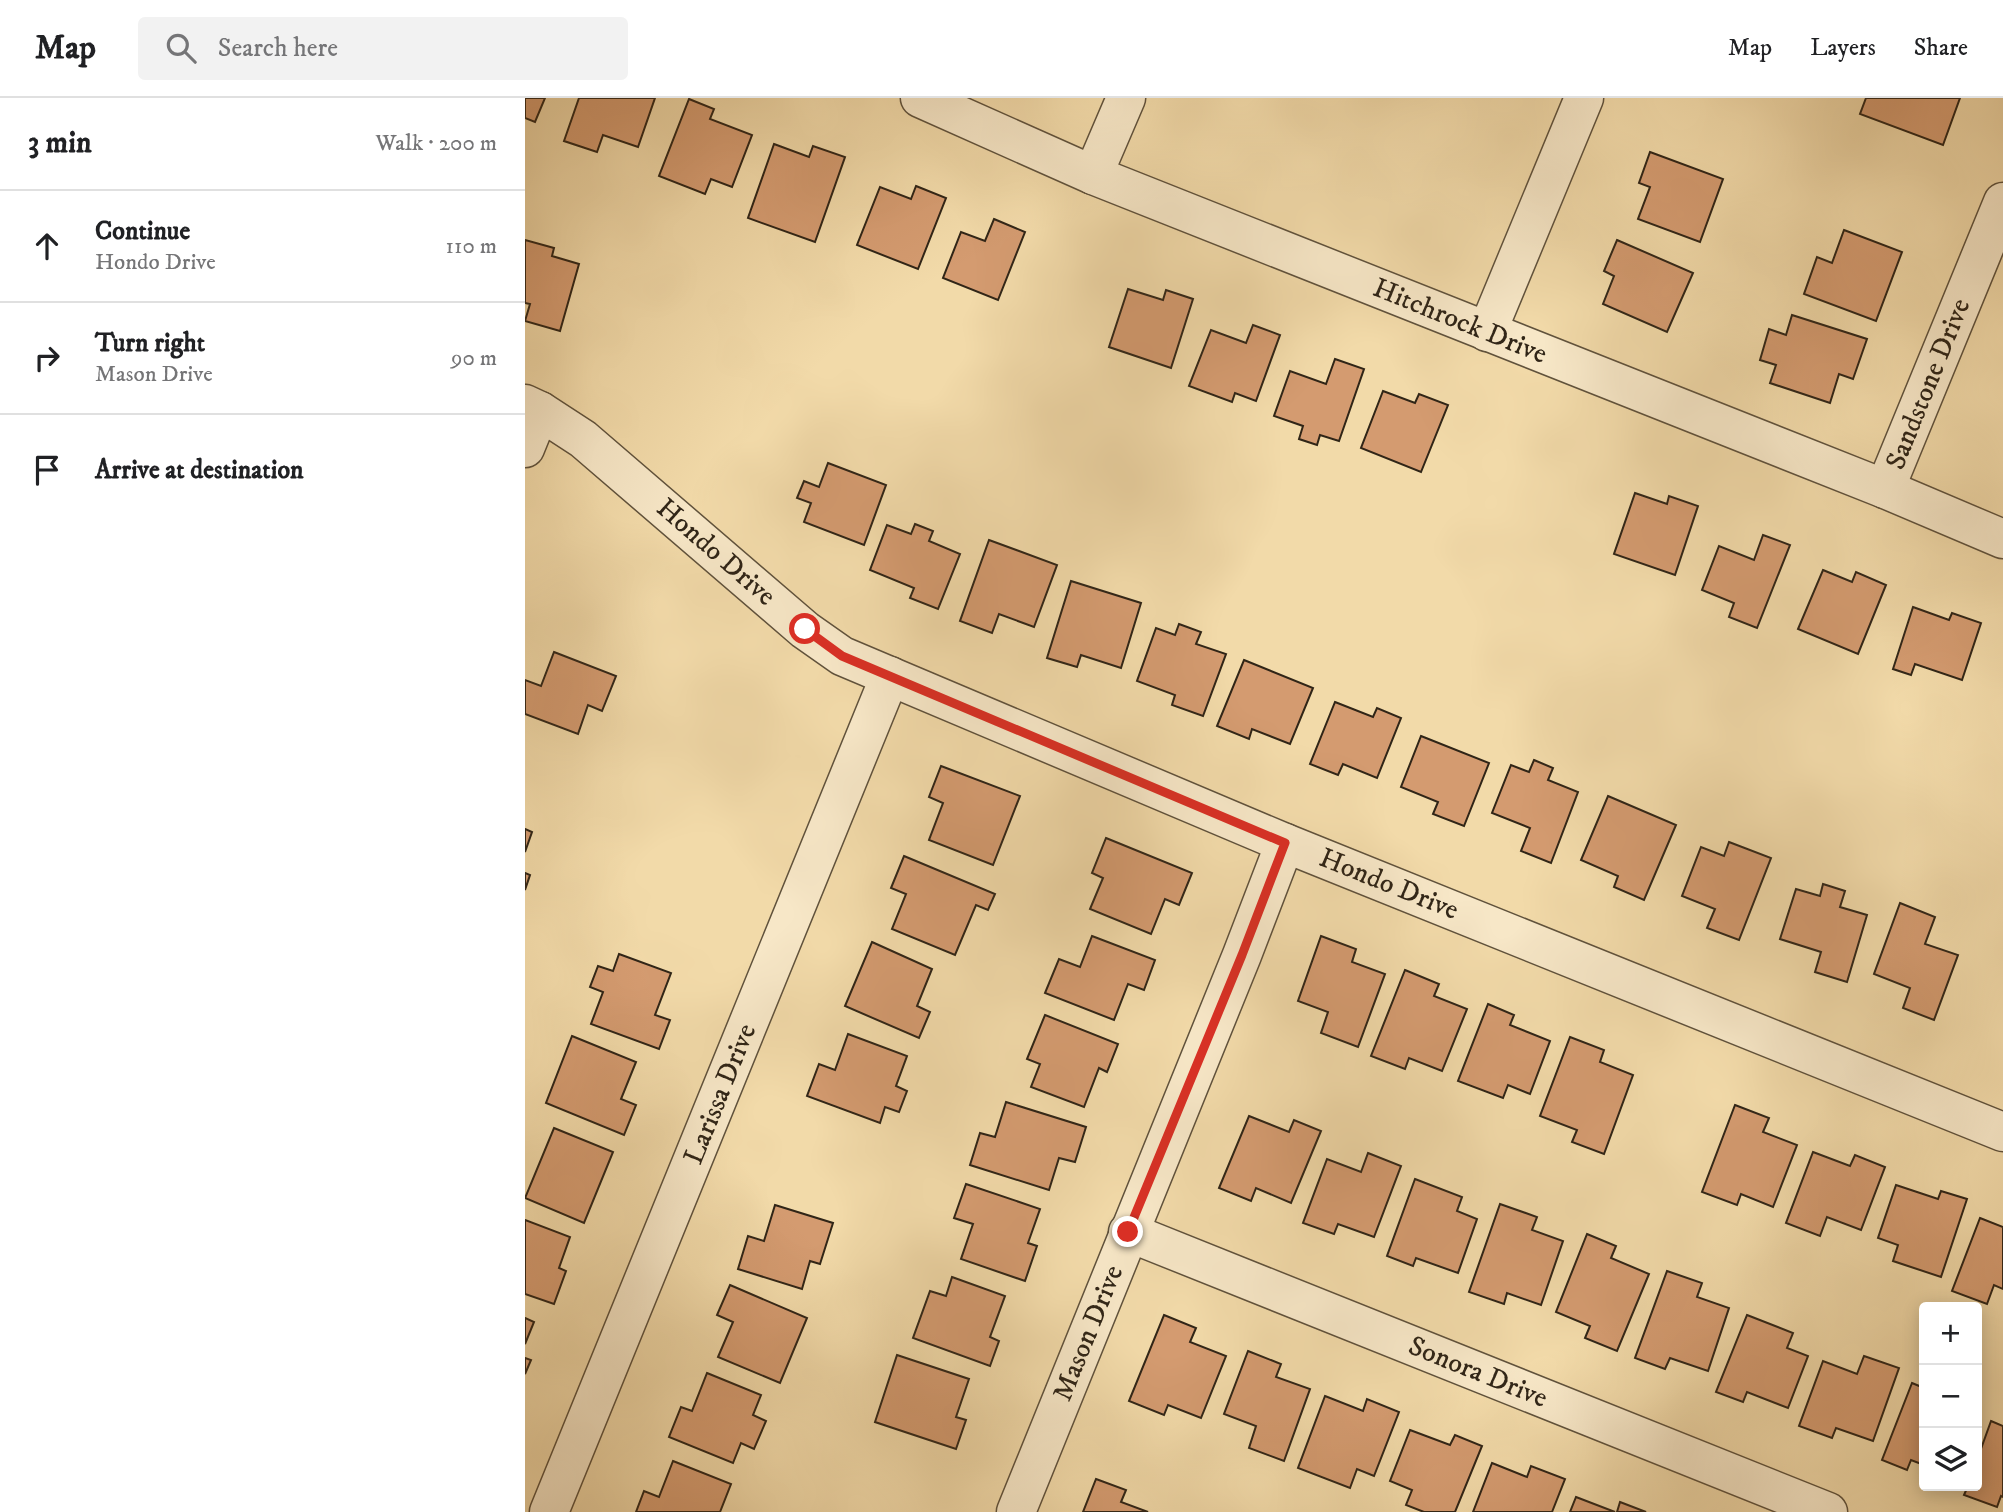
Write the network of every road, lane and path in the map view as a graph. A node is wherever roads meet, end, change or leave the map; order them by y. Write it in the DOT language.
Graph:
graph roads {
  1 [pos="920,98"];
  2 [pos="1126,98"];
  3 [pos="1584,98"];
  4 [pos="1093,175"];
  5 [pos="2003,202"];
  6 [pos="1487,332"];
  7 [pos="533,407"];
  8 [pos="525,448"];
  9 [pos="1885,489"];
  10 [pos="2003,539"];
  11 [pos="890,676"];
  12 [pos="1285,843"];
  13 [pos="2003,1132"];
  14 [pos="1128,1232"];
  15 [pos="549,1512"];
  16 [pos="1016,1512"];
  17 [pos="1828,1512"];
  1 -- 4 [label="street, Hitchrock Drive"];
  2 -- 4 [label="street"];
  3 -- 6 [label="street"];
  4 -- 6 [label="street, Hitchrock Drive"];
  5 -- 9 [label="street, Sandstone Drive"];
  6 -- 9 [label="street, Hitchrock Drive"];
  7 -- 8 [label="street"];
  7 -- 11 [label="street, Hondo Drive"];
  9 -- 10 [label="street, Hitchrock Drive"];
  11 -- 12 [label="street, Hondo Drive"];
  11 -- 15 [label="street, Larissa Drive"];
  12 -- 13 [label="street, Hondo Drive"];
  12 -- 14 [label="street, Mason Drive"];
  14 -- 16 [label="street, Mason Drive"];
  14 -- 17 [label="street, Sonora Drive"];
}
